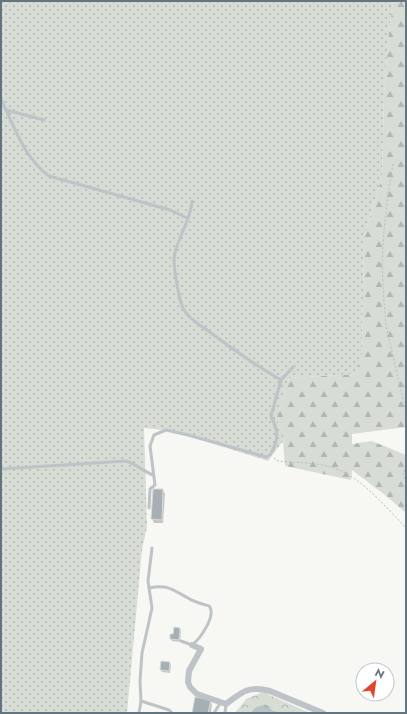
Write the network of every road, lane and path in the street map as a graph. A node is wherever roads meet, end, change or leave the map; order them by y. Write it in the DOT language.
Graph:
graph roads {
  1 [pos="1,99"];
  2 [pos="6,110"];
  3 [pos="44,120"];
  4 [pos="393,164"];
  5 [pos="192,201"];
  6 [pos="187,218"];
  7 [pos="294,366"];
  8 [pos="281,380"];
  9 [pos="406,412"];
  10 [pos="270,455"];
  11 [pos="406,466"];
  12 [pos="1,469"];
  13 [pos="153,475"];
  14 [pos="406,481"];
  15 [pos="149,508"];
  16 [pos="406,528"];
  17 [pos="152,548"];
  18 [pos="150,588"];
  19 [pos="181,641"];
  20 [pos="192,645"];
  21 [pos="141,701"];
  22 [pos="224,703"];
  23 [pos="139,713"];
  24 [pos="172,713"];
  25 [pos="214,713"];
  26 [pos="225,713"];
  27 [pos="323,713"];
  1 -- 2 [label="lane"];
  2 -- 3 [label="lane"];
  2 -- 6 [label="lane"];
  4 -- 9 [label="path"];
  5 -- 6 [label="lane"];
  6 -- 8 [label="lane"];
  7 -- 8 [label="lane"];
  8 -- 10 [label="lane"];
  10 -- 13 [label="lane"];
  10 -- 16 [label="path"];
  11 -- 14 [label="path"];
  12 -- 13 [label="lane"];
  13 -- 15 [label="lane"];
  17 -- 18 [label="lane"];
  18 -- 20 [label="lane"];
  18 -- 21 [label="lane"];
  19 -- 20 [label="lane"];
  20 -- 22 [label="street"];
  21 -- 23 [label="lane"];
  21 -- 24 [label="lane"];
  22 -- 25 [label="lane"];
  22 -- 26 [label="lane"];
  22 -- 27 [label="street"];
}
